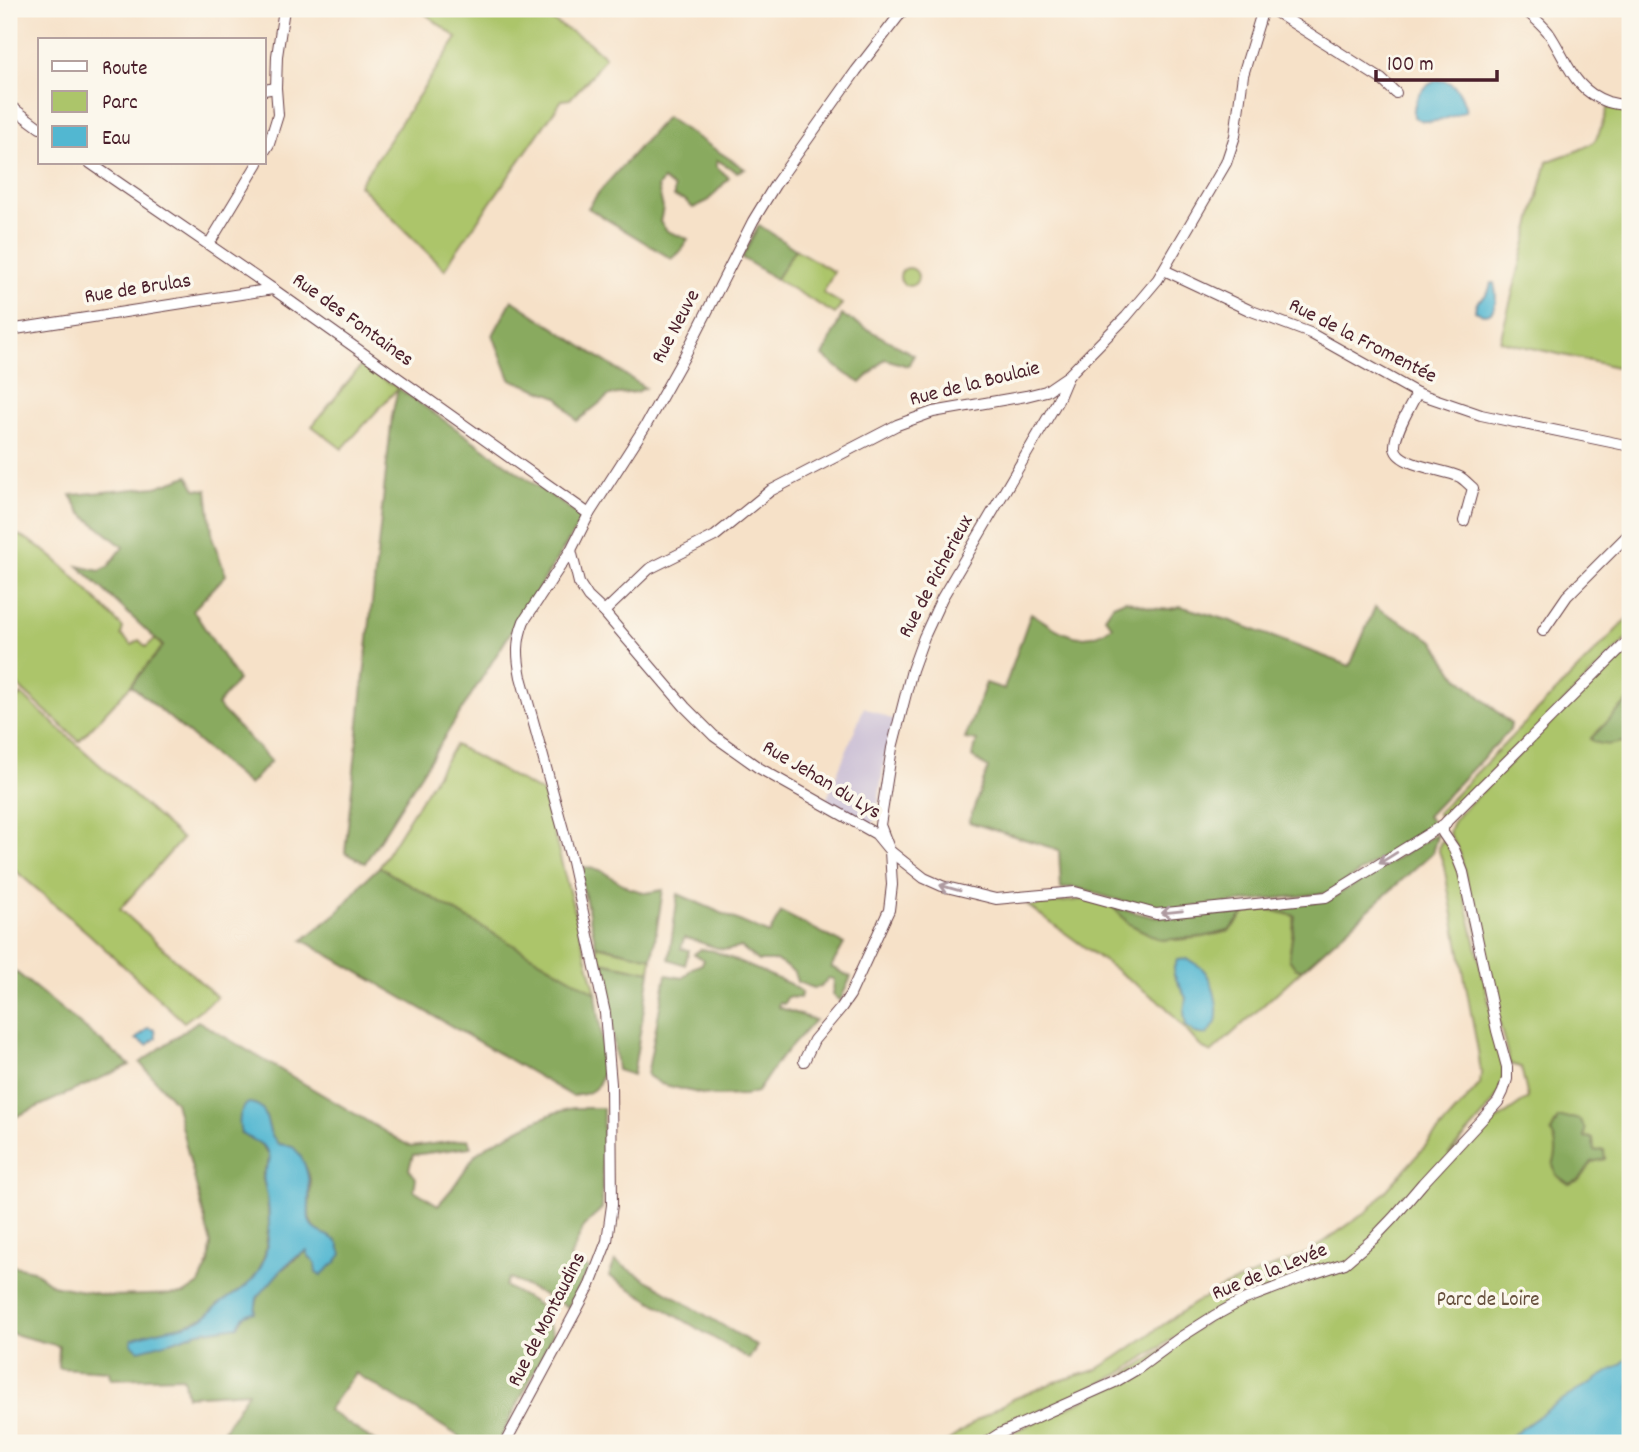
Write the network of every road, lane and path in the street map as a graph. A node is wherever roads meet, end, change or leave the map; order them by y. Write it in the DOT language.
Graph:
graph roads {
  1 [pos="284,9"];
  2 [pos="904,9"];
  3 [pos="1263,9"];
  4 [pos="1271,9"];
  5 [pos="1524,9"];
  6 [pos="276,88"];
  7 [pos="266,90"];
  8 [pos="1396,93"];
  9 [pos="9,105"];
  10 [pos="1630,106"];
  11 [pos="38,127"];
  12 [pos="266,149"];
  13 [pos="96,164"];
  14 [pos="257,164"];
  15 [pos="209,244"];
  16 [pos="1164,270"];
  17 [pos="273,289"];
  18 [pos="9,330"];
  19 [pos="1068,376"];
  20 [pos="1042,392"];
  21 [pos="1417,393"];
  22 [pos="1054,408"];
  23 [pos="1630,446"];
  24 [pos="589,514"];
  25 [pos="1464,521"];
  26 [pos="1630,533"];
  27 [pos="571,550"];
  28 [pos="604,612"];
  29 [pos="1543,631"];
  30 [pos="1630,639"];
  31 [pos="521,677"];
  32 [pos="1446,822"];
  33 [pos="891,851"];
  34 [pos="804,1061"];
  35 [pos="505,1443"];
  36 [pos="985,1443"];
  1 -- 6 [label="street"];
  2 -- 24 [label="street, Rue Neuve"];
  3 -- 16 [label="street, Rue de la Boulaie"];
  4 -- 8 [label="street"];
  5 -- 10 [label="street"];
  6 -- 7 [label="street"];
  6 -- 12 [label="street"];
  9 -- 11 [label="street"];
  13 -- 15 [label="street, Rue des Fontaines"];
  14 -- 15 [label="street"];
  15 -- 17 [label="street, Rue des Fontaines"];
  16 -- 19 [label="street, Rue de la Boulaie"];
  16 -- 21 [label="street, Rue de la Fromentée"];
  17 -- 18 [label="street, Rue de Brulas"];
  17 -- 24 [label="street, Rue des Fontaines"];
  19 -- 20 [label="street, Rue de la Boulaie"];
  19 -- 22 [label="street, Rue de Picherieux"];
  20 -- 22 [label="street"];
  20 -- 28 [label="street, Rue de la Boulaie"];
  21 -- 23 [label="street, Rue de la Fromentée"];
  21 -- 25 [label="street"];
  22 -- 33 [label="street, Rue de Picherieux"];
  24 -- 27 [label="street, Rue Neuve"];
  26 -- 29 [label="street"];
  27 -- 28 [label="street, Rue Jehan du Lys"];
  27 -- 31 [label="street, Rue Neuve"];
  28 -- 33 [label="street, Rue Jehan du Lys"];
  30 -- 32 [label="street, Rue Jehan du Lys"];
  31 -- 35 [label="street, Rue de Montaudins"];
  32 -- 33 [label="street, Rue Jehan du Lys, one-way"];
  32 -- 36 [label="street, Rue de la Levée"];
  33 -- 34 [label="street, Rue de Picherieux"];
}
